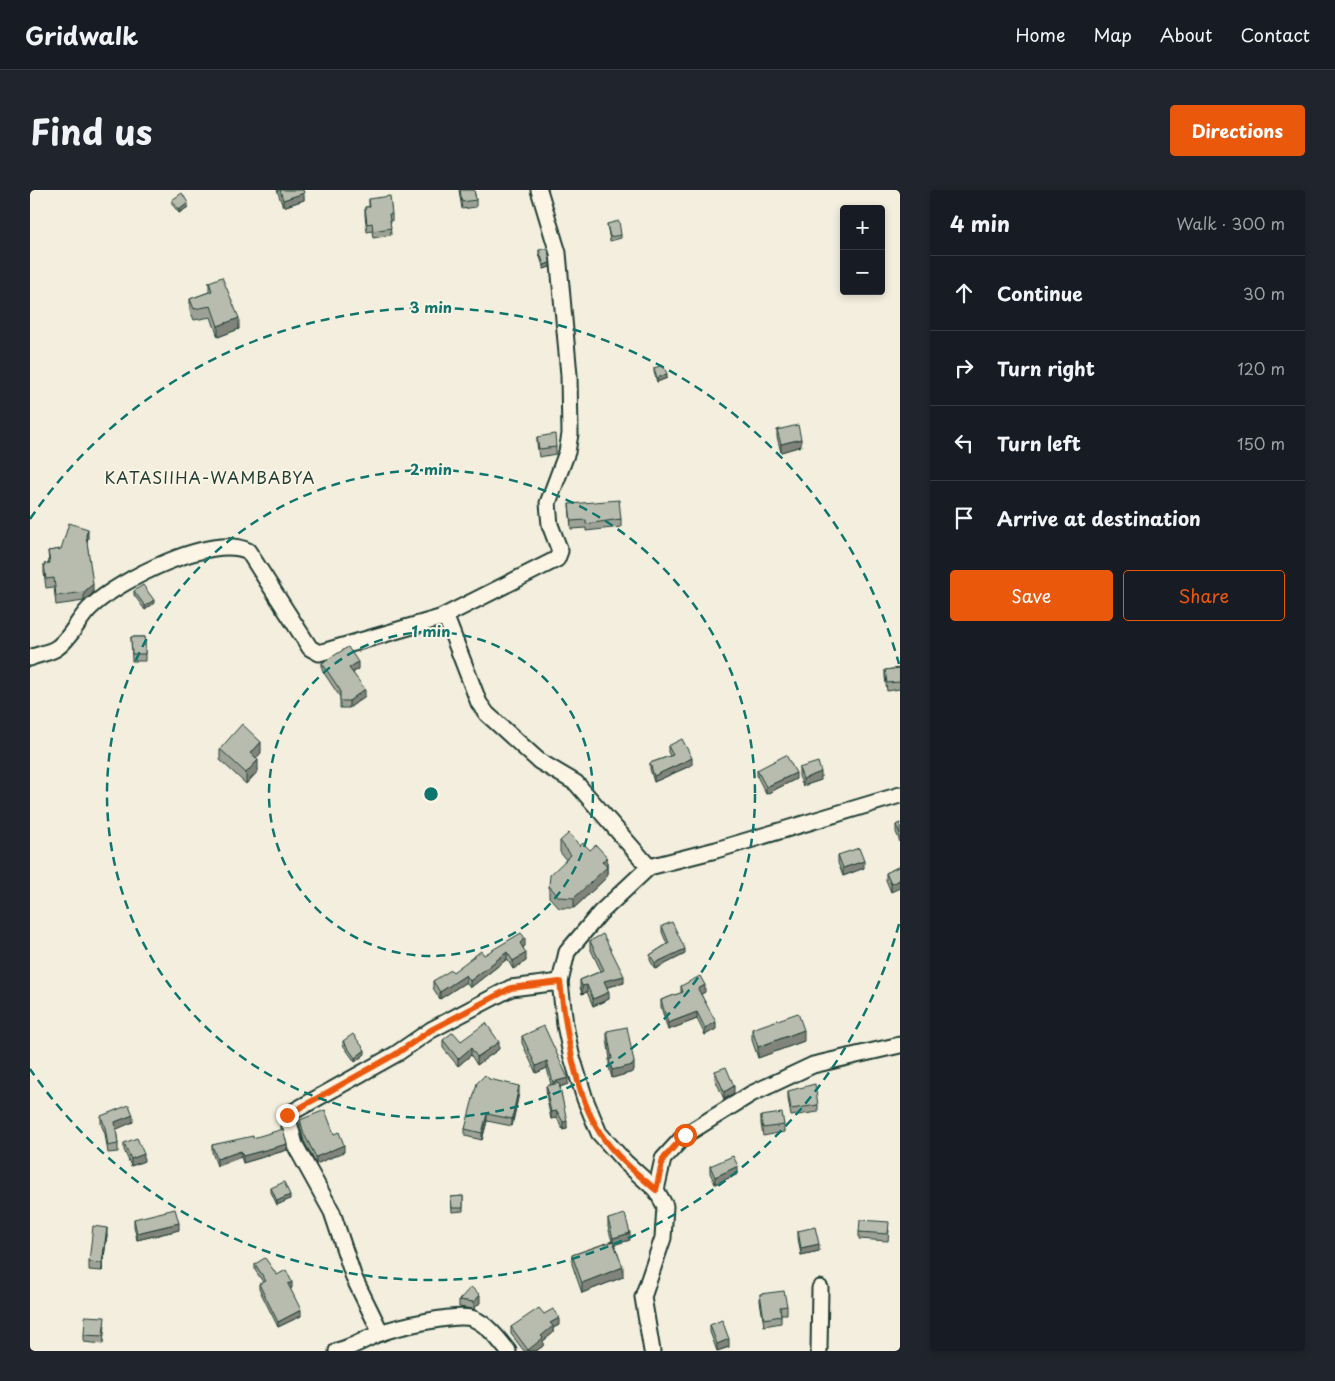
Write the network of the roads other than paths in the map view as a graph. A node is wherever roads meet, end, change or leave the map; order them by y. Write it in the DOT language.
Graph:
graph roads {
  1 [pos="539,190"];
  2 [pos="440,618"];
  3 [pos="30,658"];
  4 [pos="900,795"];
  5 [pos="649,866"];
  6 [pos="560,982"];
  7 [pos="900,1045"];
  8 [pos="656,1190"];
  9 [pos="820,1288"];
  10 [pos="380,1333"];
  11 [pos="337,1351"];
  12 [pos="508,1351"];
  13 [pos="652,1351"];
  14 [pos="819,1351"];
  1 -- 2 [label="street"];
  2 -- 3 [label="street"];
  2 -- 5 [label="street"];
  4 -- 5 [label="street"];
  5 -- 6 [label="street"];
  6 -- 8 [label="street"];
  6 -- 10 [label="street"];
  7 -- 8 [label="street"];
  8 -- 13 [label="street"];
  9 -- 14 [label="street"];
  10 -- 11 [label="street"];
  10 -- 12 [label="street"];
}
